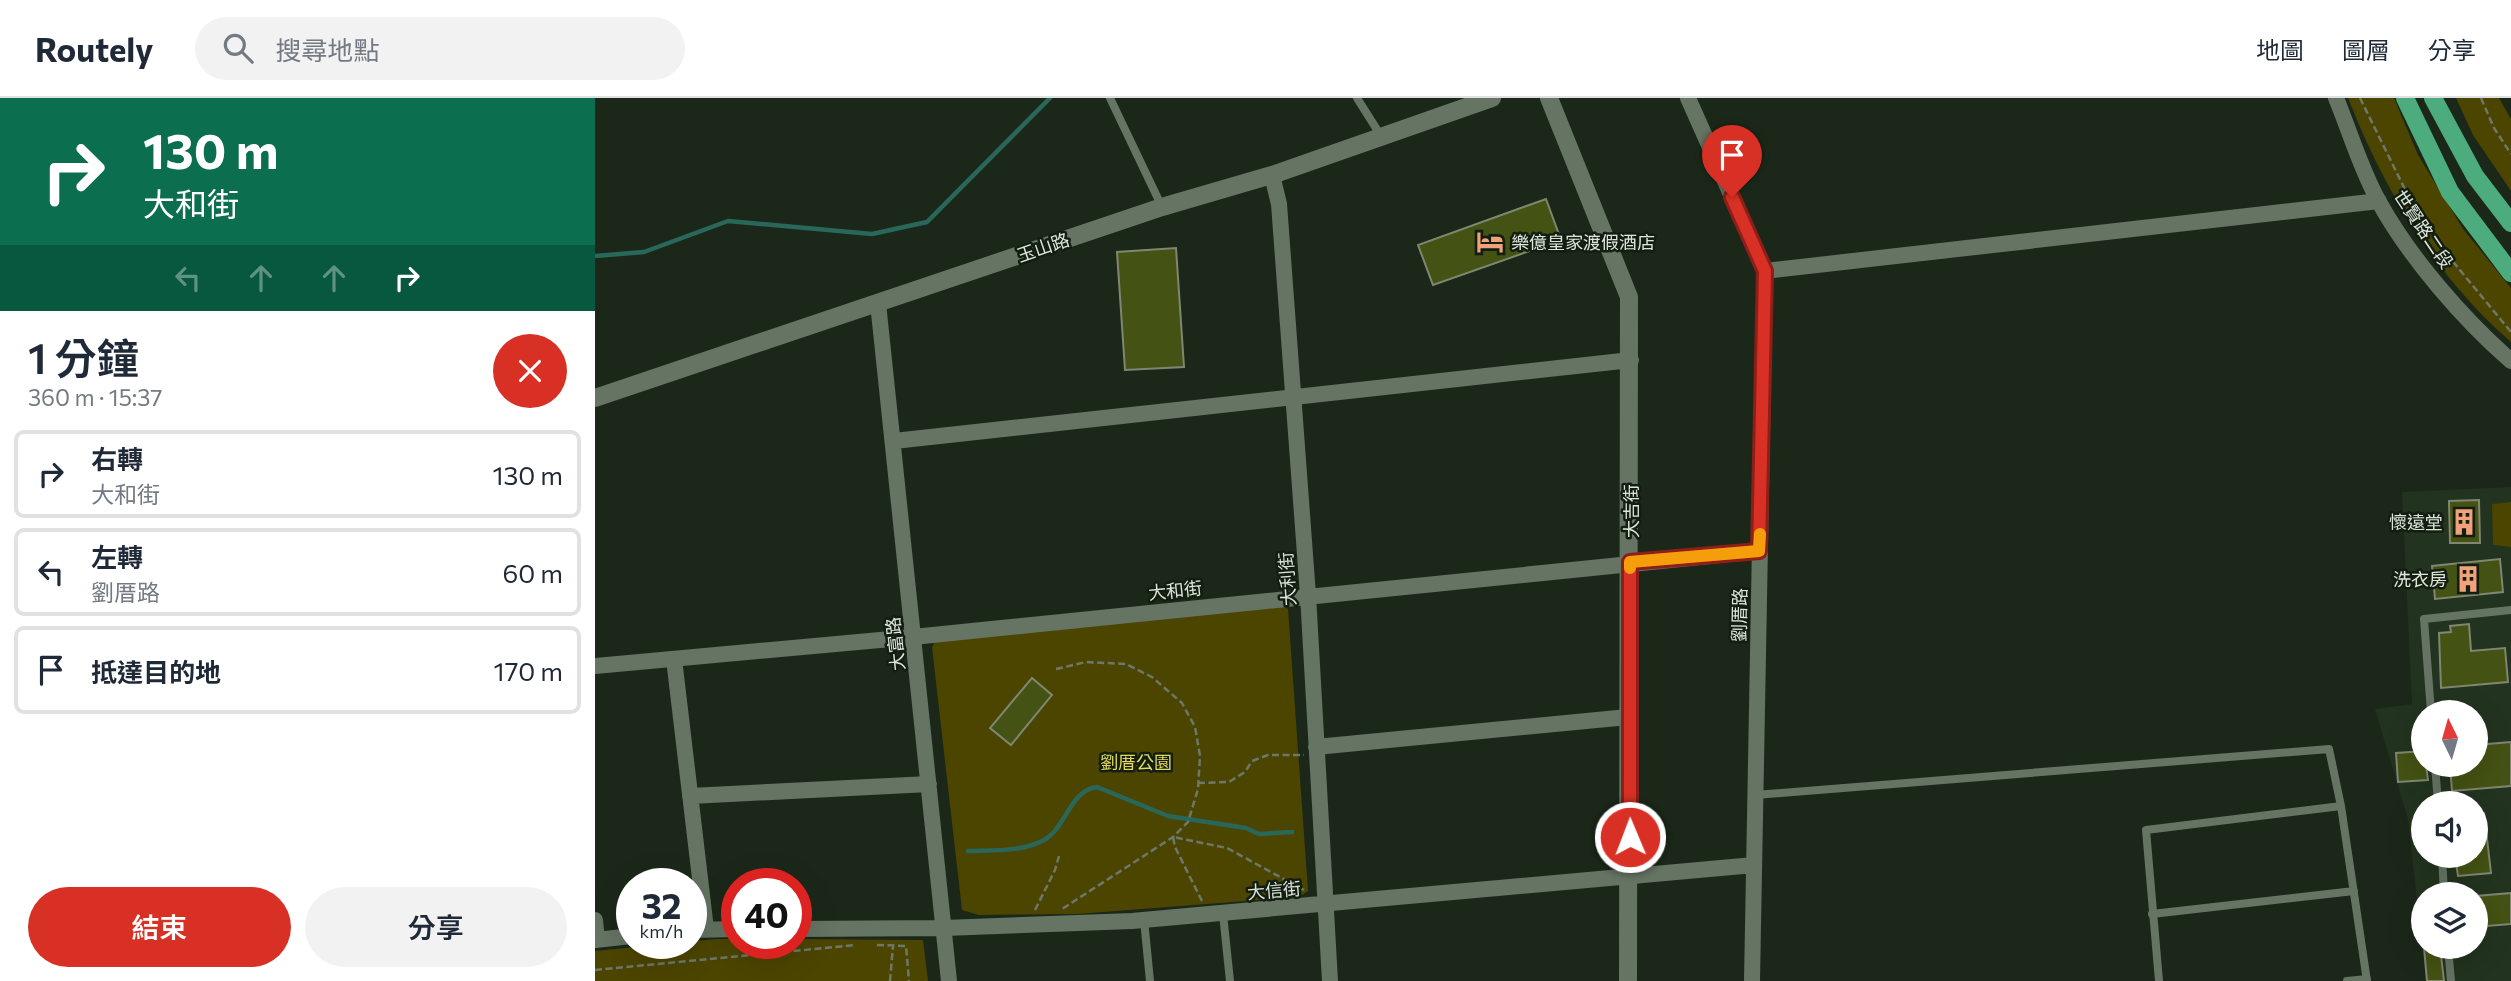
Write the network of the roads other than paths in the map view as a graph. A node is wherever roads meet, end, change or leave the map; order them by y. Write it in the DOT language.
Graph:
graph roads {
  1 [pos="1110,98"];
  2 [pos="1357,98"];
  3 [pos="1492,98"];
  4 [pos="1549,98"];
  5 [pos="1688,98"];
  6 [pos="2336,98"];
  7 [pos="2405,98"];
  8 [pos="2433,98"];
  9 [pos="1381,136"];
  10 [pos="1272,175"];
  11 [pos="2379,201"];
  12 [pos="1162,207"];
  13 [pos="2511,223"];
  14 [pos="1765,271"];
  15 [pos="2511,273"];
  16 [pos="879,303"];
  17 [pos="1631,360"];
  18 [pos="2511,361"];
  19 [pos="1292,397"];
  20 [pos="595,398"];
  21 [pos="894,441"];
  22 [pos="1759,551"];
  23 [pos="1630,562"];
  24 [pos="1308,595"];
  25 [pos="2511,610"];
  26 [pos="913,637"];
  27 [pos="674,659"];
  28 [pos="595,666"];
  29 [pos="2430,700"];
  30 [pos="1628,717"];
  31 [pos="1316,751"];
  32 [pos="929,784"];
  33 [pos="689,796"];
  34 [pos="1755,796"];
  35 [pos="2341,806"];
  36 [pos="1754,865"];
  37 [pos="694,868"];
  38 [pos="1630,876"];
  39 [pos="2354,891"];
  40 [pos="1327,905"];
  41 [pos="1223,914"];
  42 [pos="2152,914"];
  43 [pos="595,920"];
  44 [pos="1144,920"];
  45 [pos="944,928"];
  46 [pos="812,929"];
  47 [pos="616,938"];
  48 [pos="596,940"];
  49 [pos="2449,959"];
  50 [pos="2367,980"];
  51 [pos="949,981"];
  52 [pos="1150,981"];
  53 [pos="1230,981"];
  54 [pos="1330,981"];
  55 [pos="1628,981"];
  56 [pos="1752,981"];
  57 [pos="2159,981"];
  58 [pos="2347,981"];
  59 [pos="2451,981"];
  1 -- 12 [label="lane"];
  2 -- 9 [label="lane"];
  3 -- 9 [label="street, 玉山路"];
  4 -- 17 [label="street, 大吉街"];
  5 -- 14 [label="street, 劉厝路"];
  6 -- 11 [label="street, 世賢路二段"];
  7 -- 15 [label="main road"];
  8 -- 13 [label="main road"];
  9 -- 10 [label="street, 玉山路"];
  10 -- 12 [label="street, 玉山路"];
  10 -- 19 [label="street, 大利街"];
  11 -- 14 [label="street"];
  11 -- 18 [label="street, 世賢路二段"];
  12 -- 16 [label="street, 玉山路"];
  14 -- 22 [label="street, 劉厝路"];
  16 -- 20 [label="street, 玉山路"];
  16 -- 21 [label="street, 大富路"];
  17 -- 19 [label="street"];
  17 -- 23 [label="street, 大吉街"];
  19 -- 21 [label="street"];
  19 -- 24 [label="street, 大利街"];
  21 -- 26 [label="street, 大富路"];
  22 -- 23 [label="street, 大和街"];
  22 -- 34 [label="street, 劉厝路"];
  23 -- 24 [label="street, 大和街"];
  23 -- 30 [label="street, 大吉街"];
  24 -- 26 [label="street, 大和街"];
  24 -- 31 [label="street, 大利街"];
  25 -- 29 [label="lane"];
  26 -- 27 [label="street, 大和街"];
  26 -- 32 [label="street, 大富路"];
  27 -- 28 [label="street, 大和街"];
  27 -- 33 [label="street"];
  30 -- 31 [label="street"];
  30 -- 38 [label="street, 大吉街"];
  31 -- 40 [label="street, 大利街"];
  32 -- 33 [label="street"];
  32 -- 45 [label="street, 大富路"];
  33 -- 37 [label="street"];
  34 -- 35 [label="lane"];
  34 -- 36 [label="street, 劉厝路"];
  35 -- 39 [label="lane"];
  35 -- 42 [label="lane"];
  36 -- 38 [label="street, 大信街"];
  36 -- 56 [label="street, 劉厝路"];
  38 -- 40 [label="street, 大信街"];
  38 -- 55 [label="street, 大吉街"];
  39 -- 42 [label="lane"];
  39 -- 50 [label="lane"];
  40 -- 41 [label="street, 大信街"];
  40 -- 54 [label="street, 大利街"];
  41 -- 44 [label="street, 大信街"];
  41 -- 53 [label="lane"];
  42 -- 57 [label="lane"];
  43 -- 48 [label="street"];
  44 -- 45 [label="street, 大信街"];
  44 -- 52 [label="lane"];
  45 -- 46 [label="street, 大信街"];
  45 -- 51 [label="street, 大富路"];
  47 -- 48 [label="street"];
  49 -- 59 [label="lane"];
  50 -- 58 [label="lane"];
}
